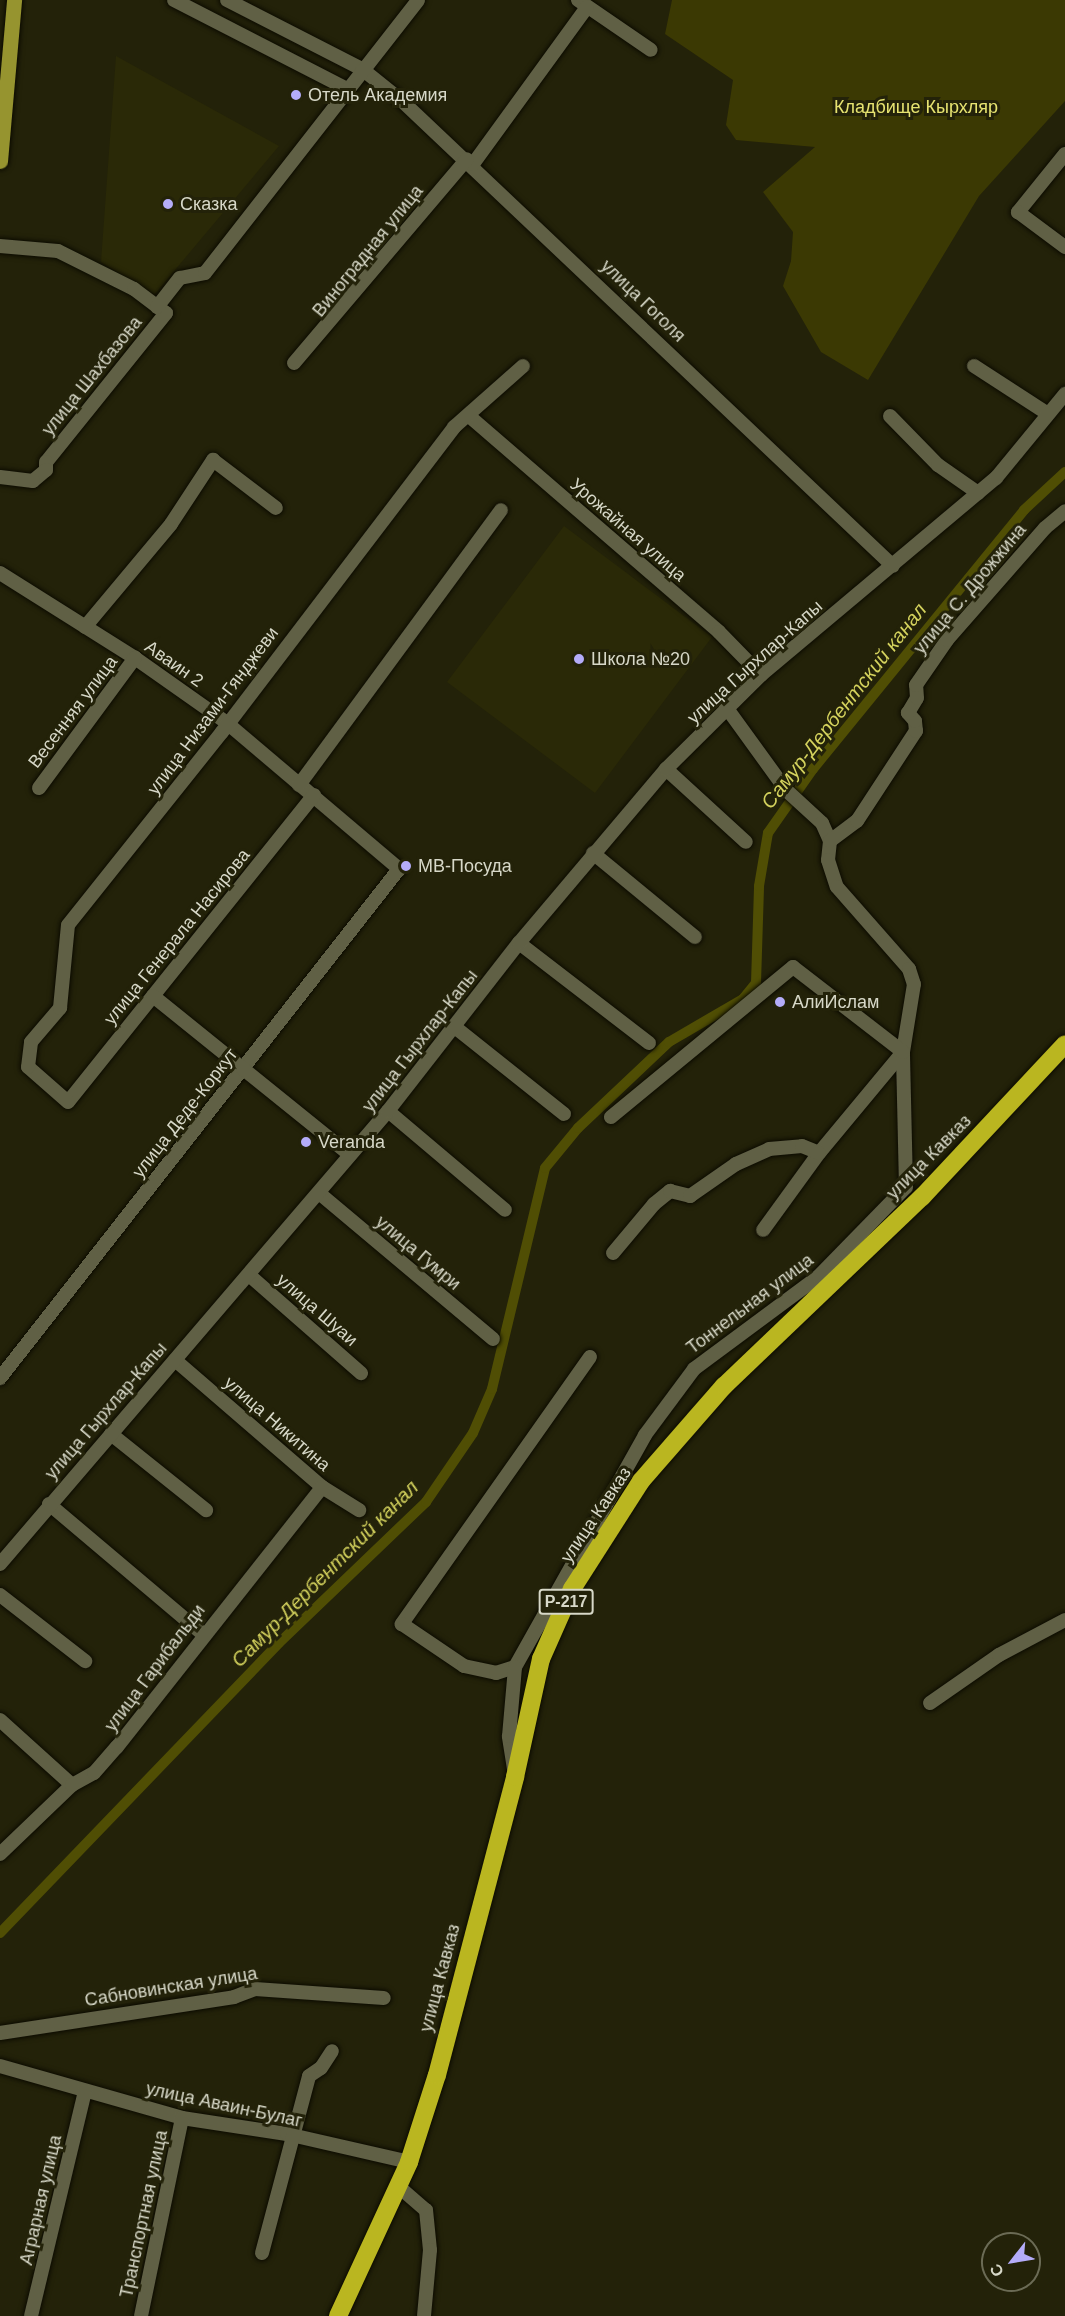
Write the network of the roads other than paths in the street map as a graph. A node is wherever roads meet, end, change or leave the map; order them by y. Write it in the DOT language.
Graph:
graph roads {
  1 [pos="8,0"];
  2 [pos="14,0"];
  3 [pos="174,0"];
  4 [pos="227,0"];
  5 [pos="418,0"];
  6 [pos="582,4"];
  7 [pos="14,19"];
  8 [pos="651,50"];
  9 [pos="362,69"];
  10 [pos="347,89"];
  11 [pos="1065,154"];
  12 [pos="0,161"];
  13 [pos="470,161"];
  14 [pos="0,246"];
  15 [pos="1065,247"];
  16 [pos="162,310"];
  17 [pos="294,363"];
  18 [pos="523,366"];
  19 [pos="974,366"];
  20 [pos="1065,394"];
  21 [pos="1048,414"];
  22 [pos="469,416"];
  23 [pos="890,416"];
  24 [pos="0,477"];
  25 [pos="978,493"];
  26 [pos="276,508"];
  27 [pos="501,510"];
  28 [pos="1065,511"];
  29 [pos="893,566"];
  30 [pos="0,573"];
  31 [pos="85,627"];
  32 [pos="135,658"];
  33 [pos="760,675"];
  34 [pos="726,708"];
  35 [pos="227,723"];
  36 [pos="666,769"];
  37 [pos="299,785"];
  38 [pos="39,788"];
  39 [pos="314,795"];
  40 [pos="830,841"];
  41 [pos="746,842"];
  42 [pos="593,854"];
  43 [pos="399,869"];
  44 [pos="695,937"];
  45 [pos="519,943"];
  46 [pos="153,996"];
  47 [pos="456,1028"];
  48 [pos="650,1043"];
  49 [pos="1065,1044"];
  50 [pos="903,1052"];
  51 [pos="242,1069"];
  52 [pos="68,1102"];
  53 [pos="387,1111"];
  54 [pos="564,1114"];
  55 [pos="611,1117"];
  56 [pos="819,1153"];
  57 [pos="350,1155"];
  58 [pos="908,1171"];
  59 [pos="319,1193"];
  60 [pos="922,1197"];
  61 [pos="505,1210"];
  62 [pos="763,1230"];
  63 [pos="613,1253"];
  64 [pos="249,1275"];
  65 [pos="493,1340"];
  66 [pos="590,1357"];
  67 [pos="176,1360"];
  68 [pos="361,1373"];
  69 [pos="0,1378"];
  70 [pos="111,1434"];
  71 [pos="322,1487"];
  72 [pos="49,1504"];
  73 [pos="206,1509"];
  74 [pos="359,1510"];
  75 [pos="0,1564"];
  76 [pos="0,1595"];
  77 [pos="1065,1620"];
  78 [pos="203,1634"];
  79 [pos="85,1661"];
  80 [pos="515,1667"];
  81 [pos="930,1703"];
  82 [pos="2,1726"];
  83 [pos="515,1777"];
  84 [pos="72,1785"];
  85 [pos="0,1854"];
  86 [pos="384,1998"];
  87 [pos="0,2033"];
  88 [pos="332,2051"];
  89 [pos="0,2066"];
  90 [pos="85,2091"];
  91 [pos="182,2118"];
  92 [pos="292,2138"];
  93 [pos="408,2162"];
  94 [pos="398,2186"];
  95 [pos="262,2253"];
  96 [pos="31,2316"];
  97 [pos="141,2316"];
  98 [pos="338,2316"];
  99 [pos="424,2316"];
  1 -- 7 [label="main road"];
  2 -- 7 [label="main road"];
  3 -- 10 [label="street"];
  4 -- 9 [label="street, улица Гоголя"];
  5 -- 9 [label="street, улица Шахбазова"];
  6 -- 8 [label="street"];
  6 -- 13 [label="street, Виноградная улица"];
  7 -- 12 [label="main road"];
  9 -- 10 [label="street, улица Шахбазова"];
  9 -- 13 [label="street, улица Гоголя"];
  10 -- 16 [label="street, улица Шахбазова"];
  11 -- 15 [label="street"];
  13 -- 17 [label="street, Виноградная улица"];
  13 -- 29 [label="street, улица Гоголя"];
  14 -- 16 [label="street"];
  16 -- 24 [label="street, улица Шахбазова"];
  18 -- 22 [label="street, улица Низами-Гянджеви"];
  19 -- 21 [label="street"];
  20 -- 21 [label="street"];
  21 -- 25 [label="street"];
  22 -- 33 [label="street, Урожайная улица"];
  22 -- 35 [label="street, улица Низами-Гянджеви"];
  23 -- 25 [label="street"];
  25 -- 29 [label="street"];
  26 -- 31 [label="street"];
  27 -- 37 [label="street"];
  28 -- 40 [label="street, улица С. Дрожжина"];
  29 -- 33 [label="street, улица Гырхлар-Капы"];
  30 -- 31 [label="street, Аваин 2"];
  31 -- 32 [label="street, Аваин 2"];
  32 -- 35 [label="street, Аваин 2"];
  32 -- 38 [label="street, Весенняя улица"];
  33 -- 34 [label="street, улица Гырхлар-Капы"];
  34 -- 36 [label="street, улица Гырхлар-Капы"];
  34 -- 40 [label="street"];
  35 -- 37 [label="street, Аваин 2"];
  35 -- 52 [label="street, улица Низами-Гянджеви"];
  36 -- 41 [label="street"];
  36 -- 42 [label="street, улица Гырхлар-Капы"];
  37 -- 39 [label="street, Аваин 2"];
  39 -- 43 [label="street, Аваин 2"];
  39 -- 46 [label="street, улица Генерала Насирова"];
  40 -- 50 [label="street, Тоннельная улица"];
  42 -- 44 [label="street"];
  42 -- 45 [label="street, улица Гырхлар-Капы"];
  43 -- 51 [label="street, улица Деде-Коркут"];
  45 -- 47 [label="street, улица Гырхлар-Капы"];
  45 -- 48 [label="street"];
  46 -- 51 [label="street"];
  46 -- 52 [label="street, улица Генерала Насирова"];
  47 -- 53 [label="street, улица Гырхлар-Капы"];
  47 -- 54 [label="street"];
  49 -- 60 [label="highway, улица Кавказ / Р-217"];
  50 -- 55 [label="street"];
  50 -- 56 [label="street"];
  50 -- 58 [label="street, Тоннельная улица"];
  51 -- 57 [label="street"];
  51 -- 69 [label="street, улица Деде-Коркут"];
  53 -- 57 [label="street, улица Гырхлар-Капы"];
  53 -- 61 [label="street"];
  56 -- 62 [label="street"];
  56 -- 63 [label="street"];
  57 -- 59 [label="street, улица Гырхлар-Капы"];
  58 -- 60 [label="street"];
  58 -- 80 [label="street, Тоннельная улица"];
  59 -- 64 [label="street, улица Гырхлар-Капы"];
  59 -- 65 [label="street, улица Гумри"];
  60 -- 83 [label="highway, улица Кавказ / Р-217"];
  64 -- 67 [label="street, улица Гырхлар-Капы"];
  64 -- 68 [label="street, улица Шуаи"];
  66 -- 80 [label="street"];
  67 -- 70 [label="street, улица Гырхлар-Капы"];
  67 -- 71 [label="street, улица Никитина"];
  70 -- 72 [label="street, улица Гырхлар-Капы"];
  70 -- 73 [label="street"];
  71 -- 74 [label="street, улица Никитина"];
  71 -- 78 [label="street, улица Гарибальди"];
  72 -- 75 [label="street, улица Гырхлар-Капы"];
  72 -- 78 [label="street"];
  76 -- 79 [label="street"];
  77 -- 81 [label="street"];
  78 -- 84 [label="street, улица Гарибальди"];
  80 -- 83 [label="street"];
  82 -- 84 [label="street"];
  83 -- 93 [label="highway, улица Кавказ / Р-217"];
  84 -- 85 [label="street, улица Гарибальди"];
  86 -- 87 [label="street, Сабновинская улица"];
  88 -- 92 [label="street"];
  89 -- 90 [label="street, улица Аваин-Булаг"];
  90 -- 91 [label="street, улица Аваин-Булаг"];
  90 -- 96 [label="street, Аграрная улица"];
  91 -- 92 [label="street, улица Аваин-Булаг"];
  91 -- 97 [label="street, Транспортная улица"];
  92 -- 93 [label="street, улица Аваин-Булаг"];
  92 -- 95 [label="street"];
  93 -- 94 [label="highway, улица Кавказ / Р-217"];
  94 -- 98 [label="highway, улица Кавказ / Р-217"];
  94 -- 99 [label="street"];
}
